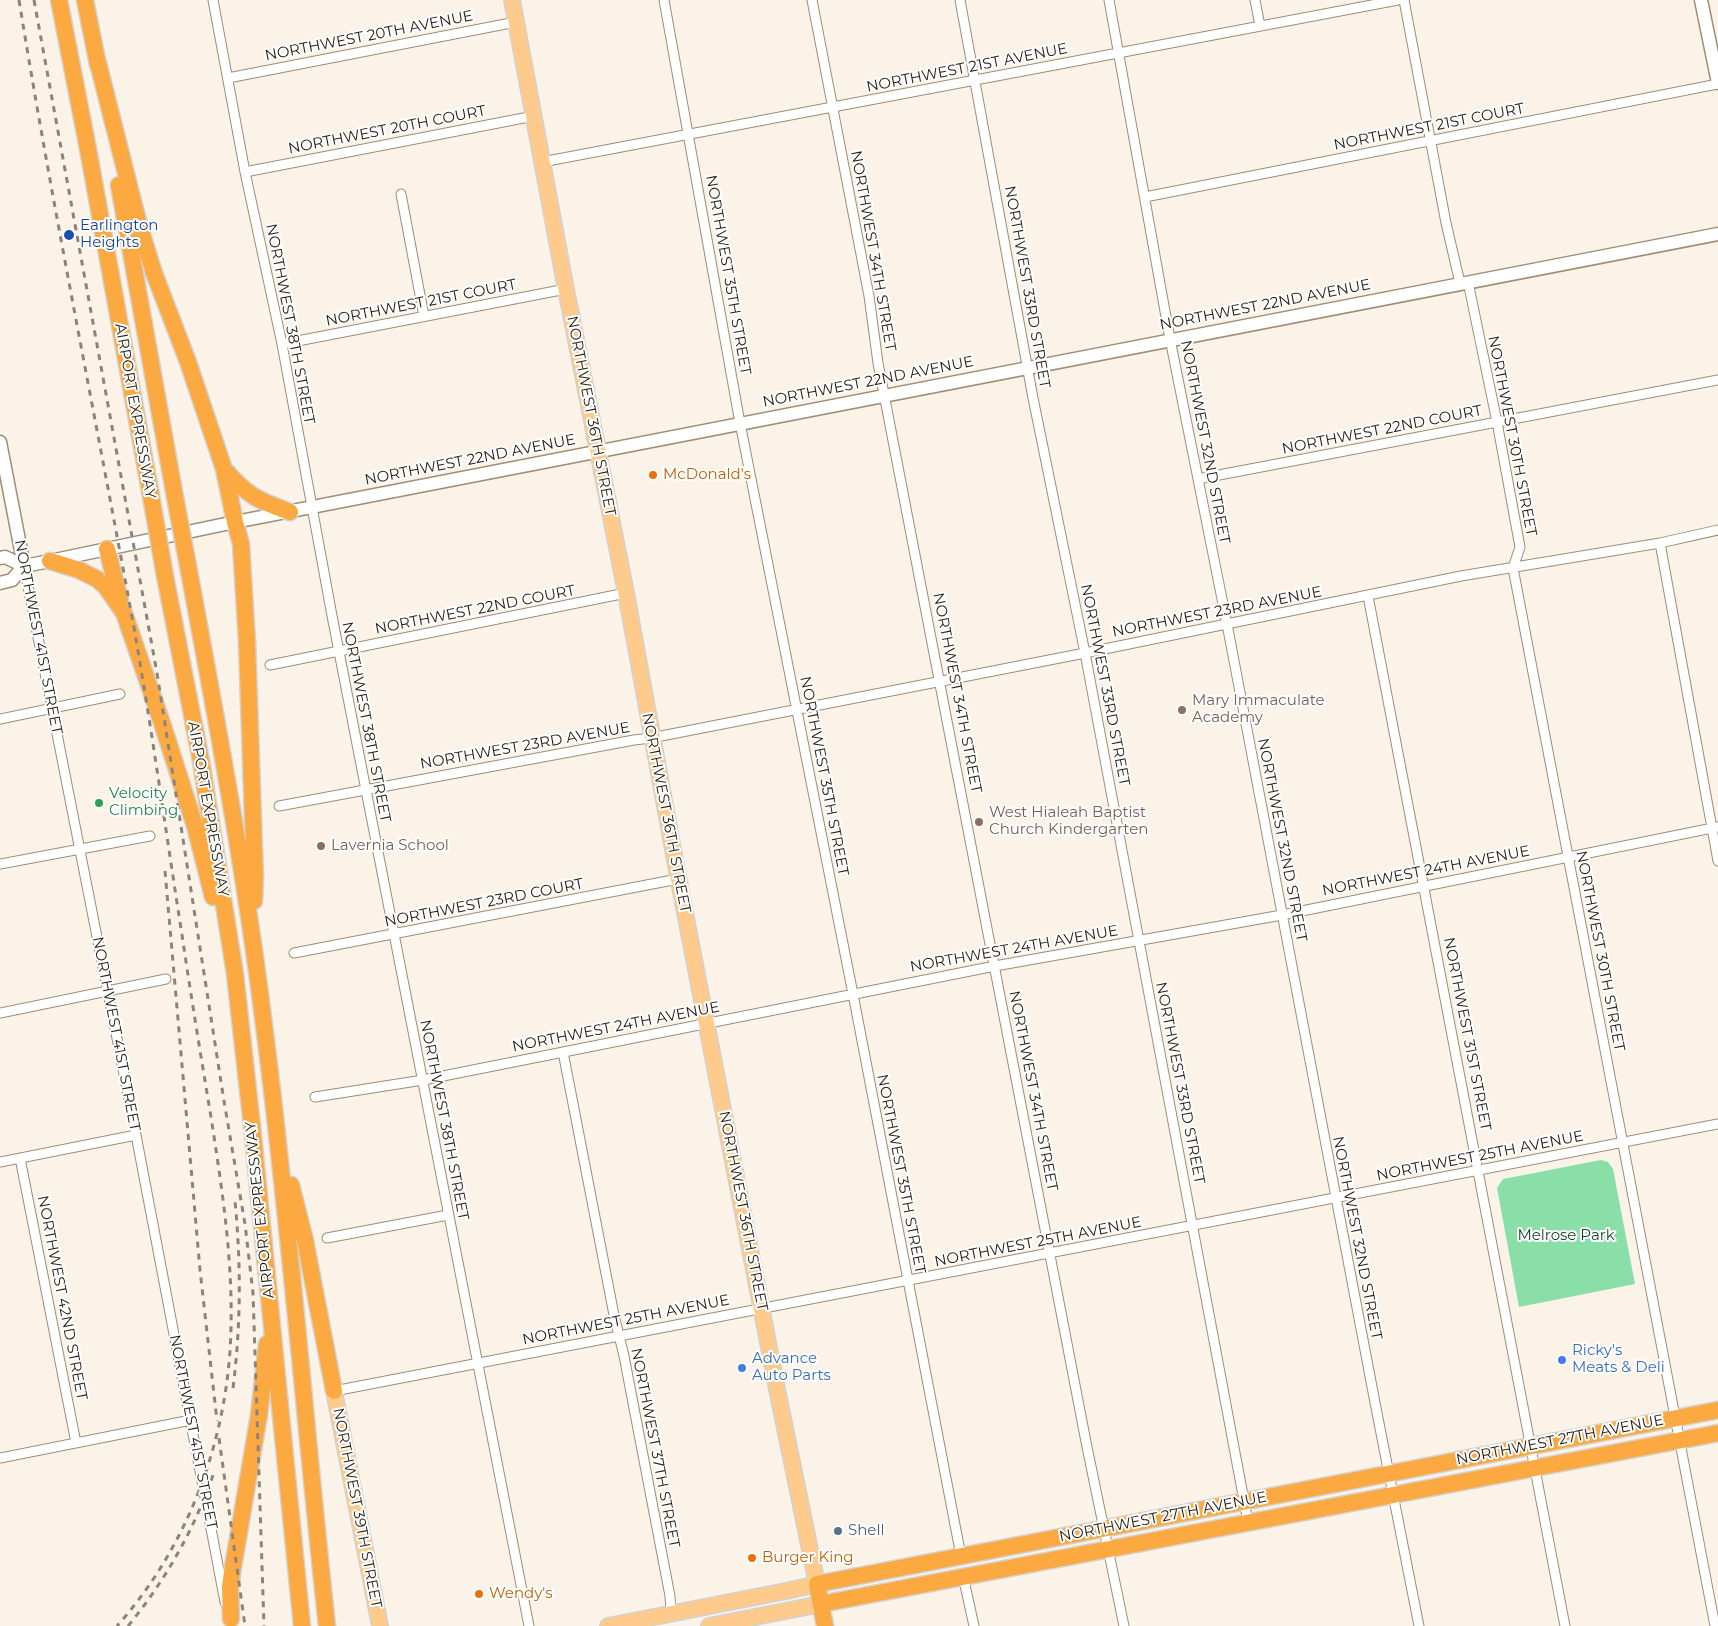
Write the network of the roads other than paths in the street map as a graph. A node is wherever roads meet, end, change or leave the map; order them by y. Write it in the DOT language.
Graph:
graph roads {
  1 [pos="59,0"];
  2 [pos="85,0"];
  3 [pos="213,0"];
  4 [pos="512,0"];
  5 [pos="664,0"];
  6 [pos="812,0"];
  7 [pos="960,0"];
  8 [pos="1109,0"];
  9 [pos="1255,0"];
  10 [pos="1398,0"];
  11 [pos="1404,0"];
  12 [pos="1701,0"];
  13 [pos="516,22"];
  14 [pos="1260,26"];
  15 [pos="1119,53"];
  16 [pos="96,55"];
  17 [pos="228,78"];
  18 [pos="975,81"];
  19 [pos="1718,83"];
  20 [pos="833,107"];
  21 [pos="534,116"];
  22 [pos="689,135"];
  23 [pos="1430,140"];
  24 [pos="542,162"];
  25 [pos="246,172"];
  26 [pos="401,194"];
  27 [pos="1145,197"];
  28 [pos="1718,234"];
  29 [pos="1464,283"];
  30 [pos="566,289"];
  31 [pos="424,316"];
  32 [pos="1170,340"];
  33 [pos="282,344"];
  34 [pos="1028,367"];
  35 [pos="1718,380"];
  36 [pos="884,395"];
  37 [pos="1497,422"];
  38 [pos="740,423"];
  39 [pos="0,442"];
  40 [pos="598,451"];
  41 [pos="224,469"];
  42 [pos="1198,479"];
  43 [pos="312,508"];
  44 [pos="290,512"];
  45 [pos="235,522"];
  46 [pos="1718,530"];
  47 [pos="1660,543"];
  48 [pos="106,549"];
  49 [pos="0,558"];
  50 [pos="50,561"];
  51 [pos="24,566"];
  52 [pos="1513,568"];
  53 [pos="0,582"];
  54 [pos="626,593"];
  55 [pos="1368,596"];
  56 [pos="124,612"];
  57 [pos="1227,624"];
  58 [pos="339,652"];
  59 [pos="1085,653"];
  60 [pos="270,665"];
  61 [pos="941,681"];
  62 [pos="120,694"];
  63 [pos="796,708"];
  64 [pos="52,709"];
  65 [pos="0,719"];
  66 [pos="651,738"];
  67 [pos="366,790"];
  68 [pos="279,806"];
  69 [pos="1715,828"];
  70 [pos="150,836"];
  71 [pos="80,849"];
  72 [pos="1568,857"];
  73 [pos="1718,861"];
  74 [pos="0,864"];
  75 [pos="678,879"];
  76 [pos="1425,885"];
  77 [pos="1282,915"];
  78 [pos="394,934"];
  79 [pos="252,936"];
  80 [pos="1139,940"];
  81 [pos="294,953"];
  82 [pos="995,966"];
  83 [pos="235,974"];
  84 [pos="166,979"];
  85 [pos="108,991"];
  86 [pos="853,994"];
  87 [pos="0,1013"];
  88 [pos="706,1024"];
  89 [pos="563,1052"];
  90 [pos="423,1080"];
  91 [pos="314,1097"];
  92 [pos="1718,1124"];
  93 [pos="277,1127"];
  94 [pos="136,1135"];
  95 [pos="1622,1143"];
  96 [pos="20,1158"];
  97 [pos="0,1162"];
  98 [pos="1479,1171"];
  99 [pos="1336,1198"];
  100 [pos="448,1215"];
  101 [pos="1193,1226"];
  102 [pos="327,1238"];
  103 [pos="1050,1254"];
  104 [pos="907,1281"];
  105 [pos="762,1308"];
  106 [pos="270,1309"];
  107 [pos="619,1335"];
  108 [pos="478,1364"];
  109 [pos="334,1391"];
  110 [pos="1718,1410"];
  111 [pos="1675,1418"];
  112 [pos="191,1420"];
  113 [pos="1718,1432"];
  114 [pos="1679,1440"];
  115 [pos="76,1443"];
  116 [pos="1531,1446"];
  117 [pos="0,1458"];
  118 [pos="1535,1468"];
  119 [pos="1389,1473"];
  120 [pos="1393,1495"];
  121 [pos="1245,1502"];
  122 [pos="1248,1522"];
  123 [pos="1104,1529"];
  124 [pos="1109,1549"];
  125 [pos="978,1553"];
  126 [pos="961,1556"];
  127 [pos="964,1576"];
  128 [pos="817,1584"];
  129 [pos="821,1604"];
  130 [pos="671,1614"];
  131 [pos="232,1622"];
  132 [pos="302,1626"];
  133 [pos="327,1626"];
  134 [pos="380,1626"];
  135 [pos="528,1626"];
  136 [pos="608,1626"];
  137 [pos="659,1626"];
  138 [pos="709,1626"];
  139 [pos="825,1626"];
  140 [pos="974,1626"];
  141 [pos="1124,1626"];
  142 [pos="1419,1626"];
  143 [pos="1565,1626"];
  144 [pos="1715,1626"];
  1 -- 83 [label="highway, AIRPORT EXPRESSWAY, bridge"];
  2 -- 16 [label="highway, AIRPORT EXPRESSWAY"];
  3 -- 17 [label="street, NORTHWEST 38TH STREET"];
  4 -- 13 [label="main road, NORTHWEST 36TH STREET"];
  5 -- 22 [label="street, NORTHWEST 35TH STREET"];
  6 -- 20 [label="street, NORTHWEST 34TH STREET"];
  7 -- 18 [label="street, NORTHWEST 33RD STREET"];
  8 -- 15 [label="street, NORTHWEST 32ND STREET"];
  9 -- 14 [label="street"];
  10 -- 14 [label="street, NORTHWEST 21ST AVENUE"];
  11 -- 23 [label="street, NORTHWEST 30TH STREET"];
  12 -- 19 [label="main road"];
  13 -- 17 [label="street, NORTHWEST 20TH AVENUE"];
  13 -- 21 [label="main road, NORTHWEST 36TH STREET"];
  14 -- 15 [label="street, NORTHWEST 21ST AVENUE"];
  15 -- 18 [label="street, NORTHWEST 21ST AVENUE"];
  15 -- 27 [label="street, NORTHWEST 32ND STREET"];
  16 -- 41 [label="highway"];
  16 -- 79 [label="highway, AIRPORT EXPRESSWAY, bridge"];
  17 -- 25 [label="street, NORTHWEST 38TH STREET"];
  18 -- 20 [label="street, NORTHWEST 21ST AVENUE"];
  18 -- 34 [label="street, NORTHWEST 33RD STREET"];
  19 -- 23 [label="street, NORTHWEST 21ST COURT"];
  20 -- 22 [label="street, NORTHWEST 21ST AVENUE"];
  20 -- 36 [label="street, NORTHWEST 34TH STREET"];
  21 -- 24 [label="main road, NORTHWEST 36TH STREET"];
  21 -- 25 [label="street, NORTHWEST 20TH COURT"];
  22 -- 24 [label="street, NORTHWEST 21ST AVENUE"];
  22 -- 38 [label="street, NORTHWEST 35TH STREET"];
  23 -- 27 [label="street, NORTHWEST 21ST COURT"];
  23 -- 29 [label="street, NORTHWEST 30TH STREET"];
  24 -- 30 [label="main road, NORTHWEST 36TH STREET"];
  25 -- 33 [label="street, NORTHWEST 38TH STREET"];
  26 -- 31 [label="street"];
  27 -- 32 [label="street, NORTHWEST 32ND STREET"];
  28 -- 29 [label="main road, NORTHWEST 22ND AVENUE"];
  29 -- 32 [label="main road, NORTHWEST 22ND AVENUE"];
  29 -- 37 [label="street, NORTHWEST 30TH STREET"];
  30 -- 31 [label="street, NORTHWEST 21ST COURT"];
  30 -- 40 [label="main road, NORTHWEST 36TH STREET"];
  31 -- 33 [label="street, NORTHWEST 21ST COURT"];
  32 -- 34 [label="main road, NORTHWEST 22ND AVENUE"];
  32 -- 42 [label="street, NORTHWEST 32ND STREET"];
  33 -- 43 [label="street, NORTHWEST 38TH STREET"];
  34 -- 36 [label="main road, NORTHWEST 22ND AVENUE"];
  34 -- 59 [label="street, NORTHWEST 33RD STREET"];
  35 -- 37 [label="street, NORTHWEST 22ND COURT"];
  36 -- 38 [label="main road, NORTHWEST 22ND AVENUE"];
  36 -- 61 [label="street, NORTHWEST 34TH STREET"];
  37 -- 42 [label="street, NORTHWEST 22ND COURT"];
  37 -- 52 [label="street, NORTHWEST 30TH STREET"];
  38 -- 40 [label="main road, NORTHWEST 22ND AVENUE"];
  38 -- 63 [label="street, NORTHWEST 35TH STREET"];
  39 -- 51 [label="main road, NORTHWEST 41ST STREET"];
  40 -- 43 [label="main road, NORTHWEST 22ND AVENUE"];
  40 -- 54 [label="main road, NORTHWEST 36TH STREET"];
  41 -- 44 [label="highway"];
  41 -- 45 [label="highway"];
  42 -- 57 [label="street, NORTHWEST 32ND STREET"];
  43 -- 44 [label="main road, NORTHWEST 22ND AVENUE"];
  43 -- 58 [label="street, NORTHWEST 38TH STREET"];
  44 -- 45 [label="main road, NORTHWEST 22ND AVENUE"];
  45 -- 48 [label="main road, NORTHWEST 22ND AVENUE"];
  45 -- 79 [label="highway"];
  46 -- 47 [label="street, NORTHWEST 23RD AVENUE"];
  47 -- 52 [label="street, NORTHWEST 23RD AVENUE"];
  47 -- 69 [label="street"];
  48 -- 50 [label="main road, NORTHWEST 22ND AVENUE"];
  48 -- 56 [label="highway"];
  49 -- 51 [label="main road"];
  50 -- 51 [label="main road, NORTHWEST 22ND AVENUE"];
  50 -- 56 [label="highway"];
  51 -- 53 [label="main road, NORTHWEST 22ND AVENUE"];
  51 -- 64 [label="street, NORTHWEST 41ST STREET"];
  52 -- 55 [label="street, NORTHWEST 23RD AVENUE"];
  52 -- 72 [label="street, NORTHWEST 30TH STREET"];
  54 -- 58 [label="street, NORTHWEST 22ND COURT"];
  54 -- 66 [label="main road, NORTHWEST 36TH STREET"];
  55 -- 57 [label="street, NORTHWEST 23RD AVENUE"];
  55 -- 76 [label="street, NORTHWEST 31ST STREET"];
  56 -- 83 [label="highway"];
  57 -- 59 [label="street, NORTHWEST 23RD AVENUE"];
  57 -- 77 [label="street, NORTHWEST 32ND STREET"];
  58 -- 60 [label="street, NORTHWEST 22ND COURT"];
  58 -- 67 [label="street, NORTHWEST 38TH STREET"];
  59 -- 61 [label="street, NORTHWEST 23RD AVENUE"];
  59 -- 80 [label="street, NORTHWEST 33RD STREET"];
  61 -- 63 [label="street, NORTHWEST 23RD AVENUE"];
  61 -- 82 [label="street, NORTHWEST 34TH STREET"];
  62 -- 64 [label="street"];
  63 -- 66 [label="street, NORTHWEST 23RD AVENUE"];
  63 -- 86 [label="street, NORTHWEST 35TH STREET"];
  64 -- 65 [label="street"];
  64 -- 71 [label="street, NORTHWEST 41ST STREET"];
  66 -- 67 [label="street, NORTHWEST 23RD AVENUE"];
  66 -- 75 [label="main road, NORTHWEST 36TH STREET"];
  67 -- 68 [label="street, NORTHWEST 23RD AVENUE"];
  67 -- 78 [label="street, NORTHWEST 38TH STREET"];
  69 -- 72 [label="street, NORTHWEST 24TH AVENUE"];
  69 -- 73 [label="street"];
  70 -- 71 [label="street"];
  71 -- 74 [label="street"];
  71 -- 85 [label="street, NORTHWEST 41ST STREET"];
  72 -- 76 [label="street, NORTHWEST 24TH AVENUE"];
  72 -- 95 [label="street, NORTHWEST 30TH STREET"];
  75 -- 78 [label="street, NORTHWEST 23RD COURT"];
  75 -- 88 [label="main road, NORTHWEST 36TH STREET"];
  76 -- 77 [label="street, NORTHWEST 24TH AVENUE"];
  76 -- 98 [label="street, NORTHWEST 31ST STREET"];
  77 -- 80 [label="street, NORTHWEST 24TH AVENUE"];
  77 -- 99 [label="street, NORTHWEST 32ND STREET"];
  78 -- 81 [label="street, NORTHWEST 23RD COURT"];
  78 -- 90 [label="street, NORTHWEST 38TH STREET"];
  79 -- 93 [label="highway, AIRPORT EXPRESSWAY"];
  80 -- 82 [label="street, NORTHWEST 24TH AVENUE"];
  80 -- 101 [label="street, NORTHWEST 33RD STREET"];
  82 -- 86 [label="street, NORTHWEST 24TH AVENUE"];
  82 -- 103 [label="street, NORTHWEST 34TH STREET"];
  83 -- 106 [label="highway, AIRPORT EXPRESSWAY"];
  84 -- 85 [label="street"];
  85 -- 87 [label="street"];
  85 -- 94 [label="street, NORTHWEST 41ST STREET"];
  86 -- 88 [label="street, NORTHWEST 24TH AVENUE"];
  86 -- 104 [label="street, NORTHWEST 35TH STREET"];
  88 -- 89 [label="street, NORTHWEST 24TH AVENUE"];
  88 -- 105 [label="main road, NORTHWEST 36TH STREET"];
  89 -- 90 [label="street, NORTHWEST 24TH AVENUE"];
  89 -- 107 [label="street, NORTHWEST 37TH STREET"];
  90 -- 91 [label="street, NORTHWEST 24TH AVENUE"];
  90 -- 100 [label="street, NORTHWEST 38TH STREET"];
  92 -- 95 [label="street, NORTHWEST 25TH AVENUE"];
  93 -- 109 [label="highway"];
  93 -- 133 [label="highway, AIRPORT EXPRESSWAY"];
  94 -- 96 [label="street"];
  94 -- 112 [label="street, NORTHWEST 41ST STREET"];
  95 -- 98 [label="street, NORTHWEST 25TH AVENUE"];
  95 -- 111 [label="street, NORTHWEST 30TH STREET"];
  96 -- 97 [label="street"];
  96 -- 115 [label="street, NORTHWEST 42ND STREET"];
  98 -- 99 [label="street, NORTHWEST 25TH AVENUE"];
  98 -- 116 [label="street, NORTHWEST 31ST STREET"];
  99 -- 101 [label="street, NORTHWEST 25TH AVENUE"];
  99 -- 119 [label="street, NORTHWEST 32ND STREET"];
  100 -- 102 [label="street"];
  100 -- 108 [label="street, NORTHWEST 38TH STREET"];
  101 -- 103 [label="street, NORTHWEST 25TH AVENUE"];
  101 -- 121 [label="street, NORTHWEST 33RD STREET"];
  103 -- 104 [label="street, NORTHWEST 25TH AVENUE"];
  103 -- 123 [label="street, NORTHWEST 34TH STREET"];
  104 -- 105 [label="street, NORTHWEST 25TH AVENUE"];
  104 -- 126 [label="street, NORTHWEST 35TH STREET"];
  105 -- 107 [label="street, NORTHWEST 25TH AVENUE"];
  105 -- 128 [label="main road, NORTHWEST 36TH STREET"];
  106 -- 131 [label="highway"];
  106 -- 132 [label="highway, AIRPORT EXPRESSWAY"];
  107 -- 108 [label="street, NORTHWEST 25TH AVENUE"];
  107 -- 130 [label="street, NORTHWEST 37TH STREET"];
  108 -- 109 [label="street, NORTHWEST 25TH AVENUE"];
  108 -- 135 [label="street, NORTHWEST 38TH STREET"];
  109 -- 134 [label="main road, NORTHWEST 39TH STREET"];
  110 -- 111 [label="highway, NORTHWEST 27TH AVENUE"];
  111 -- 114 [label="street, NORTHWEST 30TH STREET"];
  111 -- 116 [label="highway, NORTHWEST 27TH AVENUE"];
  112 -- 115 [label="street"];
  112 -- 131 [label="street, NORTHWEST 41ST STREET"];
  113 -- 114 [label="highway, NORTHWEST 27TH AVENUE"];
  114 -- 118 [label="highway, NORTHWEST 27TH AVENUE"];
  114 -- 144 [label="street, NORTHWEST 30TH STREET"];
  115 -- 117 [label="street"];
  116 -- 118 [label="street, NORTHWEST 31ST STREET"];
  116 -- 119 [label="highway, NORTHWEST 27TH AVENUE"];
  118 -- 120 [label="highway, NORTHWEST 27TH AVENUE"];
  118 -- 143 [label="street, NORTHWEST 31ST STREET"];
  119 -- 120 [label="street, NORTHWEST 32ND STREET"];
  119 -- 121 [label="highway, NORTHWEST 27TH AVENUE"];
  120 -- 122 [label="highway, NORTHWEST 27TH AVENUE"];
  120 -- 142 [label="street, NORTHWEST 32ND STREET"];
  121 -- 122 [label="street, NORTHWEST 33RD STREET"];
  121 -- 123 [label="highway, NORTHWEST 27TH AVENUE"];
  122 -- 124 [label="highway, NORTHWEST 27TH AVENUE"];
  123 -- 124 [label="street, NORTHWEST 34TH STREET"];
  123 -- 125 [label="highway, NORTHWEST 27TH AVENUE"];
  124 -- 127 [label="highway, NORTHWEST 27TH AVENUE"];
  124 -- 141 [label="street, NORTHWEST 34TH STREET"];
  125 -- 126 [label="highway, NORTHWEST 27TH AVENUE"];
  125 -- 127 [label="highway"];
  126 -- 128 [label="highway, NORTHWEST 27TH AVENUE"];
  127 -- 129 [label="highway, NORTHWEST 27TH AVENUE"];
  127 -- 140 [label="street"];
  128 -- 129 [label="highway, NORTHWEST 36TH STREET"];
  128 -- 130 [label="main road, NORTHWEST 27TH AVENUE"];
  129 -- 138 [label="main road, NORTHWEST 27TH AVENUE"];
  129 -- 139 [label="highway, NORTHWEST 36TH STREET"];
  130 -- 136 [label="main road, NORTHWEST 27TH AVENUE"];
  130 -- 137 [label="main road"];
}
